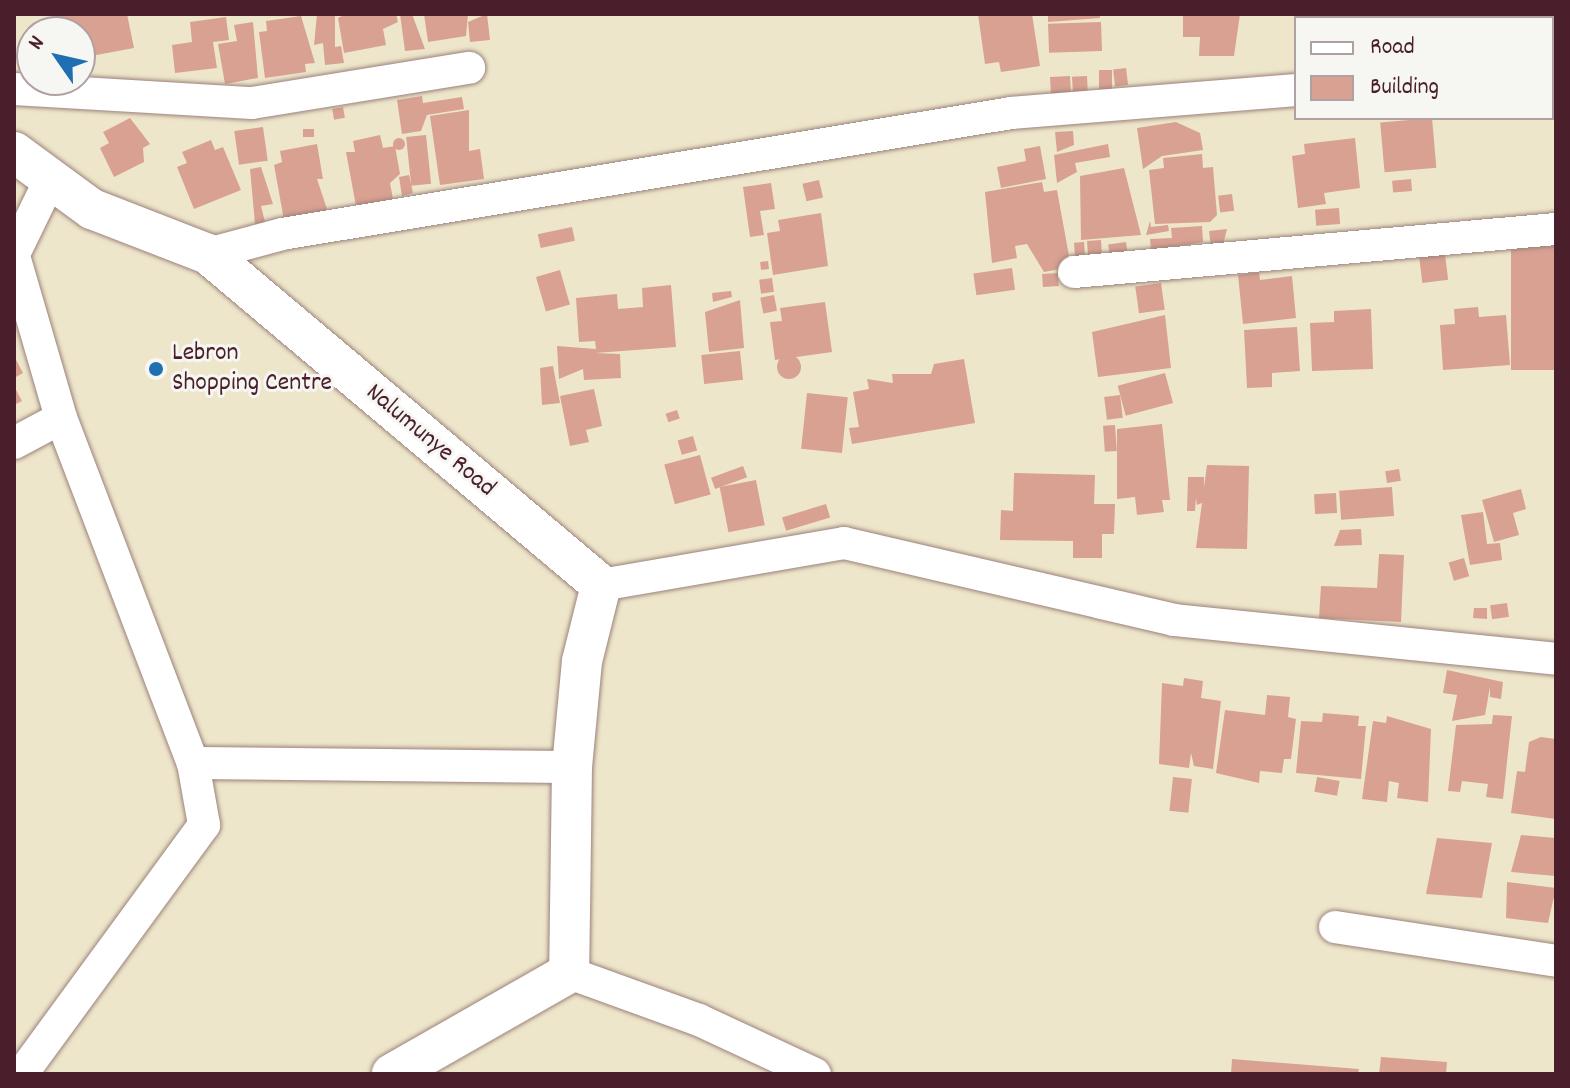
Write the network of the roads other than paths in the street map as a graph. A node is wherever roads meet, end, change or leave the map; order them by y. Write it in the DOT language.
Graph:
graph roads {
  1 [pos="469,68"];
  2 [pos="14,89"];
  3 [pos="1294,90"];
  4 [pos="14,152"];
  5 [pos="49,182"];
  6 [pos="1556,229"];
  7 [pos="208,254"];
  8 [pos="14,255"];
  9 [pos="1074,272"];
  10 [pos="61,418"];
  11 [pos="14,443"];
  12 [pos="601,585"];
  13 [pos="1556,659"];
  14 [pos="193,763"];
  15 [pos="572,767"];
  16 [pos="1335,927"];
  17 [pos="1556,961"];
  18 [pos="569,973"];
  19 [pos="22,1074"];
  20 [pos="392,1074"];
  21 [pos="815,1074"];
  1 -- 2 [label="street"];
  3 -- 7 [label="street"];
  4 -- 5 [label="street, Nalumunye Road"];
  5 -- 7 [label="street, Nalumunye Road"];
  5 -- 8 [label="street"];
  6 -- 9 [label="street"];
  7 -- 12 [label="street, Nalumunye Road"];
  8 -- 10 [label="street"];
  10 -- 11 [label="street"];
  10 -- 14 [label="street"];
  12 -- 13 [label="street"];
  12 -- 15 [label="street"];
  14 -- 15 [label="street"];
  14 -- 19 [label="street"];
  15 -- 18 [label="street"];
  16 -- 17 [label="street"];
  18 -- 20 [label="street"];
  18 -- 21 [label="street"];
}
